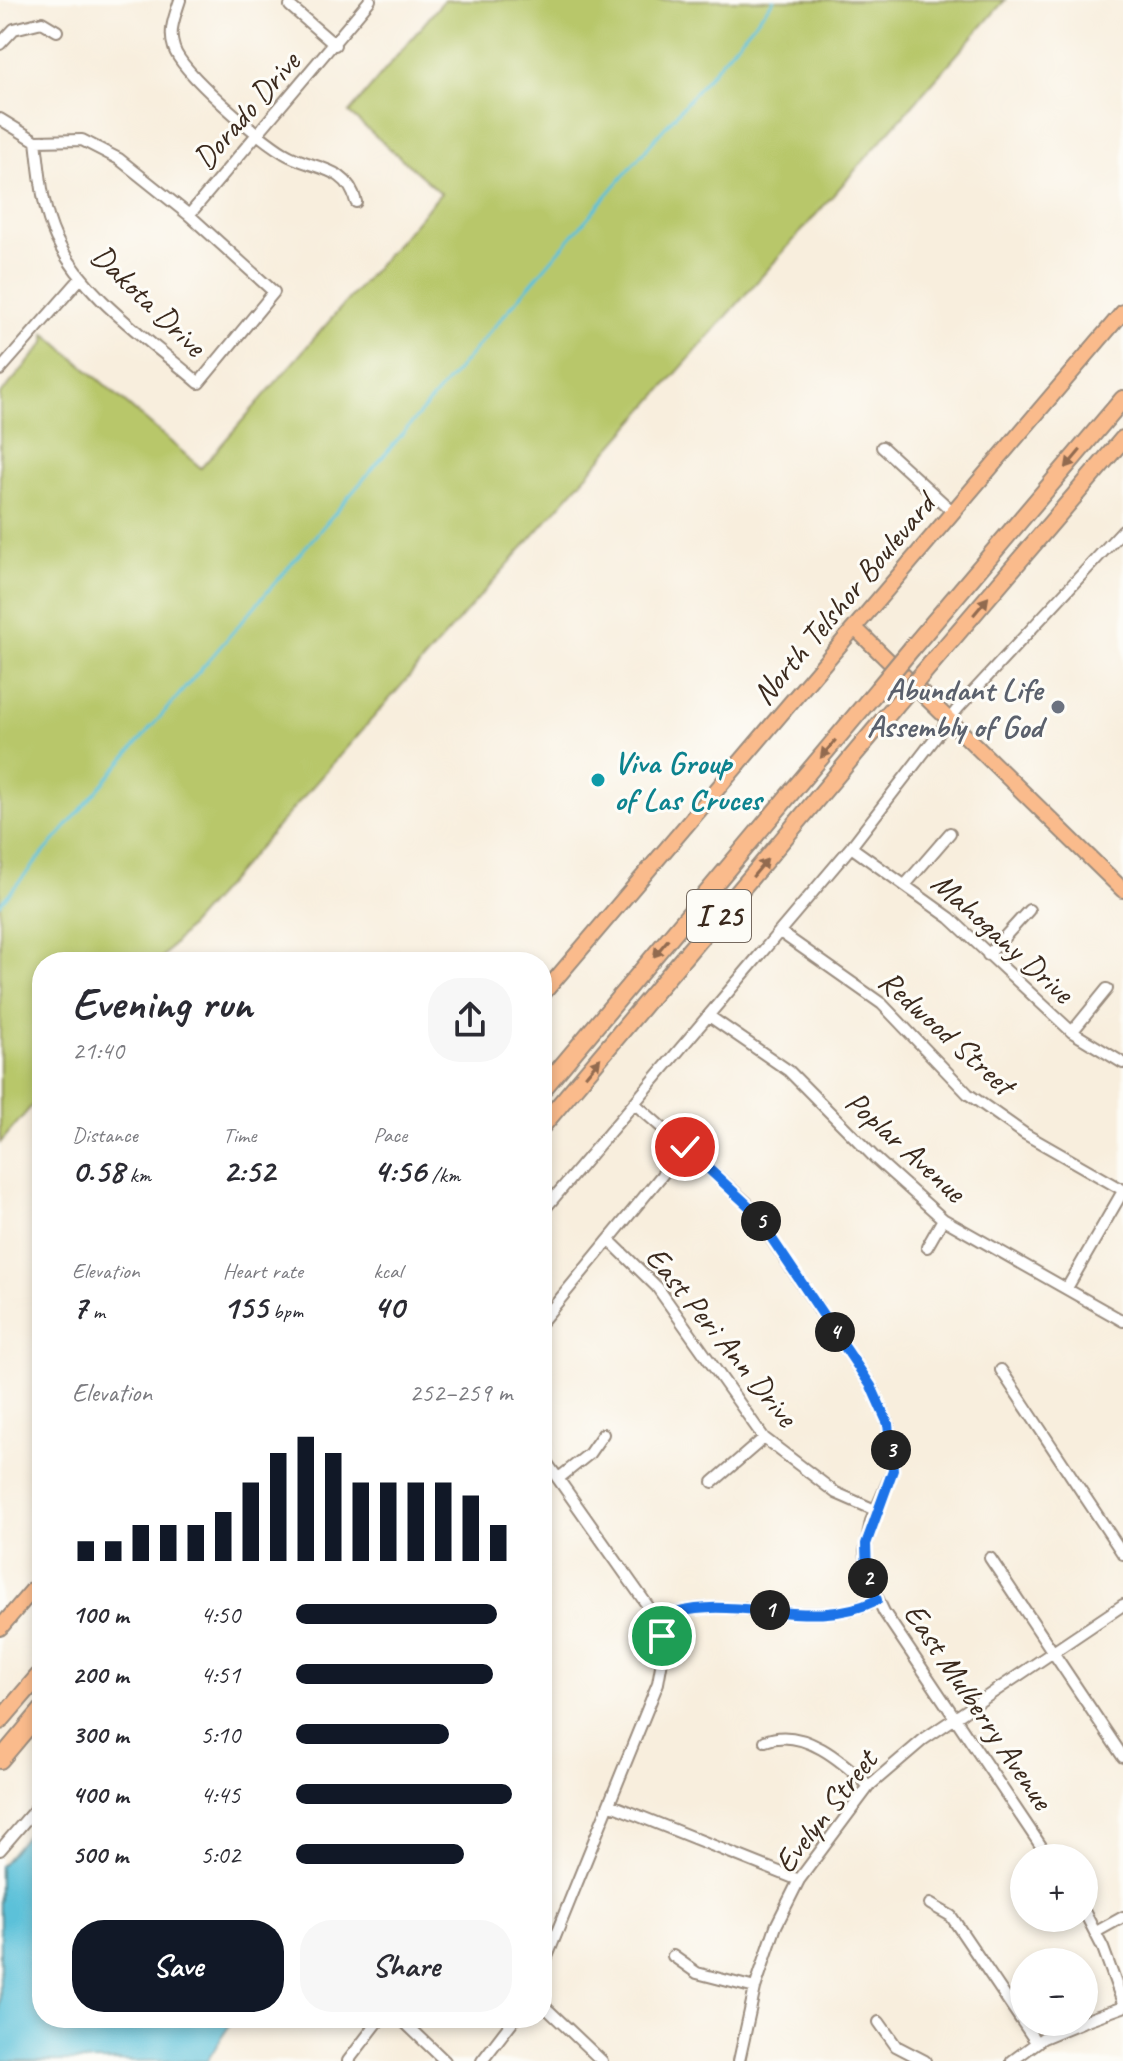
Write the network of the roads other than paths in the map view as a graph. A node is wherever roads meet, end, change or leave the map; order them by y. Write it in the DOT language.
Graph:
graph roads {
  1 [pos="180,0"];
  2 [pos="370,0"];
  3 [pos="290,6"];
  4 [pos="57,31"];
  5 [pos="0,44"];
  6 [pos="335,45"];
  7 [pos="0,119"];
  8 [pos="259,134"];
  9 [pos="36,141"];
  10 [pos="356,202"];
  11 [pos="189,215"];
  12 [pos="80,279"];
  13 [pos="1123,312"];
  14 [pos="0,370"];
  15 [pos="1123,399"];
  16 [pos="1123,439"];
  17 [pos="882,447"];
  18 [pos="953,512"];
  19 [pos="1123,530"];
  20 [pos="856,629"];
  21 [pos="949,722"];
  22 [pos="950,833"];
  23 [pos="851,847"];
  24 [pos="905,885"];
  25 [pos="1123,890"];
  26 [pos="1029,910"];
  27 [pos="780,932"];
  28 [pos="988,955"];
  29 [pos="552,983"];
  30 [pos="1107,989"];
  31 [pos="709,1016"];
  32 [pos="1072,1032"];
  33 [pos="1123,1063"];
  34 [pos="552,1078"];
  35 [pos="634,1103"];
  36 [pos="552,1114"];
  37 [pos="685,1147"];
  38 [pos="1123,1190"];
  39 [pos="552,1200"];
  40 [pos="943,1219"];
  41 [pos="610,1241"];
  42 [pos="927,1247"];
  43 [pos="1067,1288"];
  44 [pos="552,1309"];
  45 [pos="1123,1321"];
  46 [pos="1001,1370"];
  47 [pos="603,1434"];
  48 [pos="764,1438"];
  49 [pos="552,1469"];
  50 [pos="559,1478"];
  51 [pos="713,1482"];
  52 [pos="875,1510"];
  53 [pos="1123,1554"];
  54 [pos="990,1558"];
  55 [pos="32,1591"];
  56 [pos="877,1600"];
  57 [pos="1123,1605"];
  58 [pos="657,1619"];
  59 [pos="0,1628"];
  60 [pos="1053,1652"];
  61 [pos="32,1684"];
  62 [pos="955,1718"];
  63 [pos="0,1721"];
  64 [pos="32,1722"];
  65 [pos="765,1741"];
  66 [pos="1123,1757"];
  67 [pos="0,1760"];
  68 [pos="869,1786"];
  69 [pos="609,1804"];
  70 [pos="32,1813"];
  71 [pos="1040,1844"];
  72 [pos="0,1850"];
  73 [pos="799,1880"];
  74 [pos="930,1904"];
  75 [pos="1123,1917"];
  76 [pos="1098,1931"];
  77 [pos="1096,1932"];
  78 [pos="552,1944"];
  79 [pos="673,1956"];
  80 [pos="755,1988"];
  81 [pos="1123,2005"];
  82 [pos="552,2014"];
  83 [pos="1098,2016"];
  84 [pos="879,2022"];
  85 [pos="373,2028"];
  86 [pos="410,2028"];
  87 [pos="507,2028"];
  88 [pos="1050,2036"];
  89 [pos="1036,2042"];
  90 [pos="348,2061"];
  91 [pos="445,2061"];
  92 [pos="482,2061"];
  93 [pos="602,2061"];
  94 [pos="739,2061"];
  95 [pos="925,2061"];
  96 [pos="1012,2061"];
  1 -- 8 [label="street"];
  2 -- 6 [label="street, Dorado Drive"];
  3 -- 6 [label="street"];
  4 -- 5 [label="street"];
  6 -- 8 [label="street, Dorado Drive"];
  7 -- 9 [label="street"];
  8 -- 10 [label="street"];
  8 -- 11 [label="street, Dorado Drive"];
  9 -- 11 [label="street"];
  9 -- 12 [label="street, Dakota Drive"];
  11 -- 12 [label="street, Dakota Drive"];
  12 -- 14 [label="street"];
  13 -- 18 [label="main road, North Telshor Boulevard"];
  15 -- 34 [label="highway, I 25, one-way, bridge"];
  36 -- 16 [label="highway, I 25, one-way, bridge"];
  17 -- 18 [label="street"];
  18 -- 20 [label="main road, North Telshor Boulevard"];
  19 -- 21 [label="street"];
  20 -- 21 [label="main road"];
  20 -- 29 [label="main road, North Telshor Boulevard"];
  21 -- 23 [label="street"];
  21 -- 25 [label="main road"];
  22 -- 24 [label="street"];
  23 -- 24 [label="street, Mahogany Drive"];
  23 -- 27 [label="street"];
  24 -- 28 [label="street, Mahogany Drive"];
  26 -- 28 [label="street"];
  27 -- 31 [label="street"];
  27 -- 38 [label="street, Redwood Street"];
  28 -- 32 [label="street, Mahogany Drive"];
  30 -- 32 [label="street"];
  31 -- 35 [label="street"];
  31 -- 40 [label="street, Poplar Avenue"];
  32 -- 33 [label="street, Mahogany Drive"];
  35 -- 37 [label="street, East Mulberry Avenue"];
  35 -- 39 [label="street"];
  37 -- 41 [label="street"];
  37 -- 52 [label="street, East Mulberry Avenue"];
  38 -- 43 [label="street"];
  40 -- 42 [label="street"];
  40 -- 43 [label="street, Poplar Avenue"];
  41 -- 44 [label="street"];
  41 -- 48 [label="street, East Peri Ann Drive"];
  43 -- 45 [label="street, Poplar Avenue"];
  46 -- 53 [label="street"];
  47 -- 50 [label="street"];
  48 -- 51 [label="street"];
  48 -- 52 [label="street, East Peri Ann Drive"];
  49 -- 50 [label="street"];
  50 -- 58 [label="street"];
  52 -- 56 [label="street, East Mulberry Avenue"];
  54 -- 60 [label="street"];
  55 -- 59 [label="main road"];
  56 -- 58 [label="street"];
  56 -- 62 [label="street, East Mulberry Avenue"];
  57 -- 60 [label="street, Evelyn Street"];
  58 -- 69 [label="street"];
  60 -- 62 [label="street, Evelyn Street"];
  60 -- 66 [label="street"];
  61 -- 63 [label="highway"];
  62 -- 68 [label="street, Evelyn Street"];
  62 -- 71 [label="street, East Mulberry Avenue"];
  64 -- 67 [label="highway"];
  65 -- 68 [label="street"];
  68 -- 73 [label="street, Evelyn Street"];
  69 -- 73 [label="street"];
  69 -- 78 [label="street"];
  70 -- 72 [label="street"];
  73 -- 80 [label="street, Evelyn Street"];
  74 -- 89 [label="street"];
  75 -- 76 [label="street"];
  77 -- 81 [label="street"];
  79 -- 80 [label="street"];
  80 -- 94 [label="street, Evelyn Street"];
  81 -- 83 [label="street"];
  82 -- 93 [label="street"];
  84 -- 95 [label="street"];
  85 -- 90 [label="street"];
  86 -- 91 [label="street"];
  87 -- 92 [label="street"];
  88 -- 89 [label="street"];
  89 -- 96 [label="street"];
}
